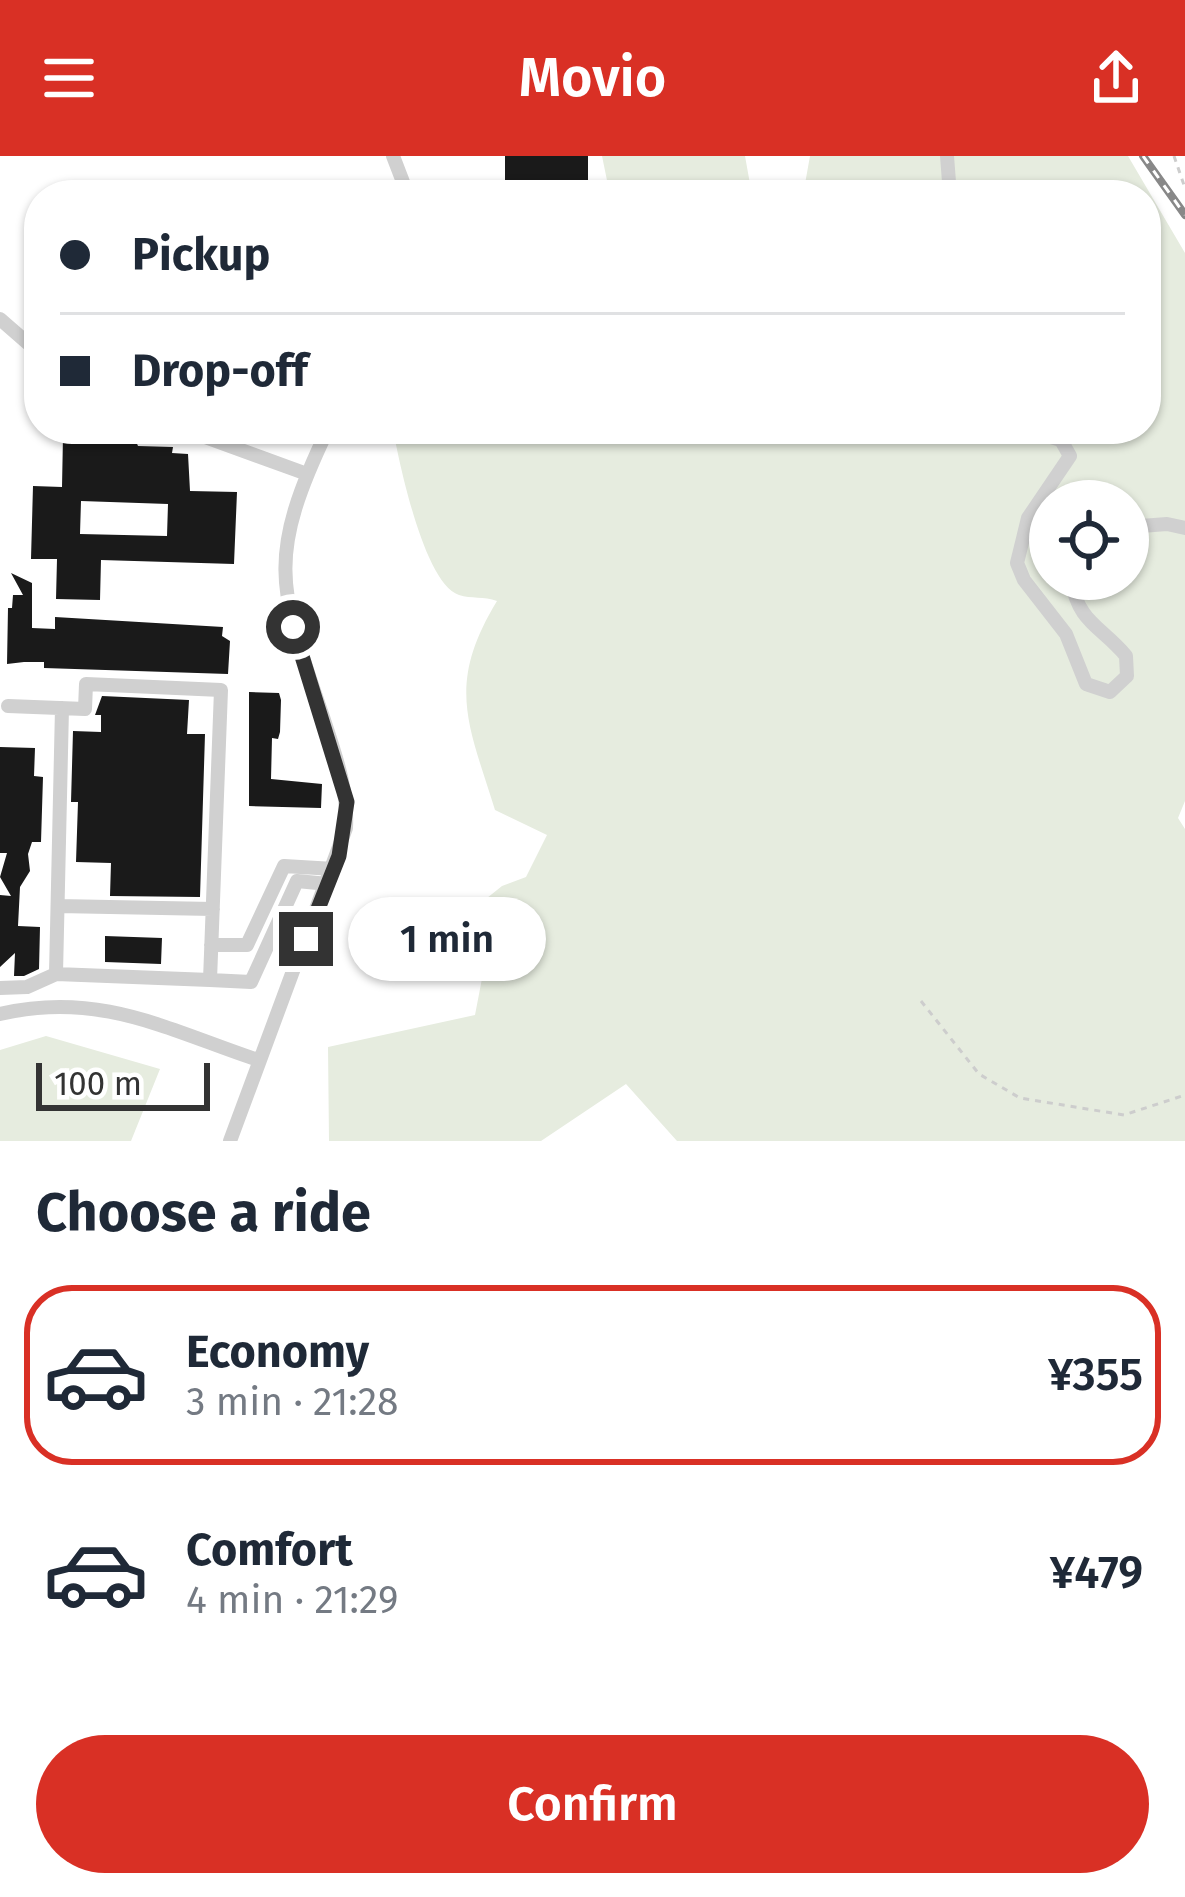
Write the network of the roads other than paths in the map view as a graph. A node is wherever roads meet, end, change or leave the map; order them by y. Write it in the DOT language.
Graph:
graph roads {
  1 [pos="0,319"];
  2 [pos="24,340"];
  3 [pos="224,444"];
  4 [pos="321,444"];
  5 [pos="1063,444"];
  6 [pos="307,474"];
  7 [pos="1054,480"];
  8 [pos="1029,517"];
  9 [pos="1149,525"];
  10 [pos="1185,528"];
  11 [pos="1029,586"];
  12 [pos="1040,600"];
  13 [pos="1077,600"];
  14 [pos="8,706"];
  15 [pos="62,708"];
  16 [pos="331,876"];
  17 [pos="58,906"];
  18 [pos="213,909"];
  19 [pos="211,945"];
  20 [pos="56,974"];
  21 [pos="210,980"];
  22 [pos="0,988"];
  23 [pos="0,1014"];
  24 [pos="258,1060"];
  25 [pos="230,1141"];
  1 -- 2 [label="street"];
  3 -- 6 [label="street"];
  4 -- 6 [label="street"];
  5 -- 7 [label="street"];
  6 -- 16 [label="street"];
  8 -- 11 [label="street"];
  9 -- 10 [label="street"];
  12 -- 13 [label="street"];
  14 -- 15 [label="street"];
  15 -- 17 [label="street"];
  15 -- 18 [label="street"];
  16 -- 19 [label="street"];
  16 -- 21 [label="street"];
  16 -- 24 [label="street"];
  17 -- 18 [label="street"];
  17 -- 20 [label="street"];
  18 -- 19 [label="street"];
  19 -- 21 [label="street"];
  20 -- 21 [label="street"];
  20 -- 22 [label="street"];
  23 -- 24 [label="street"];
  24 -- 25 [label="street"];
}
